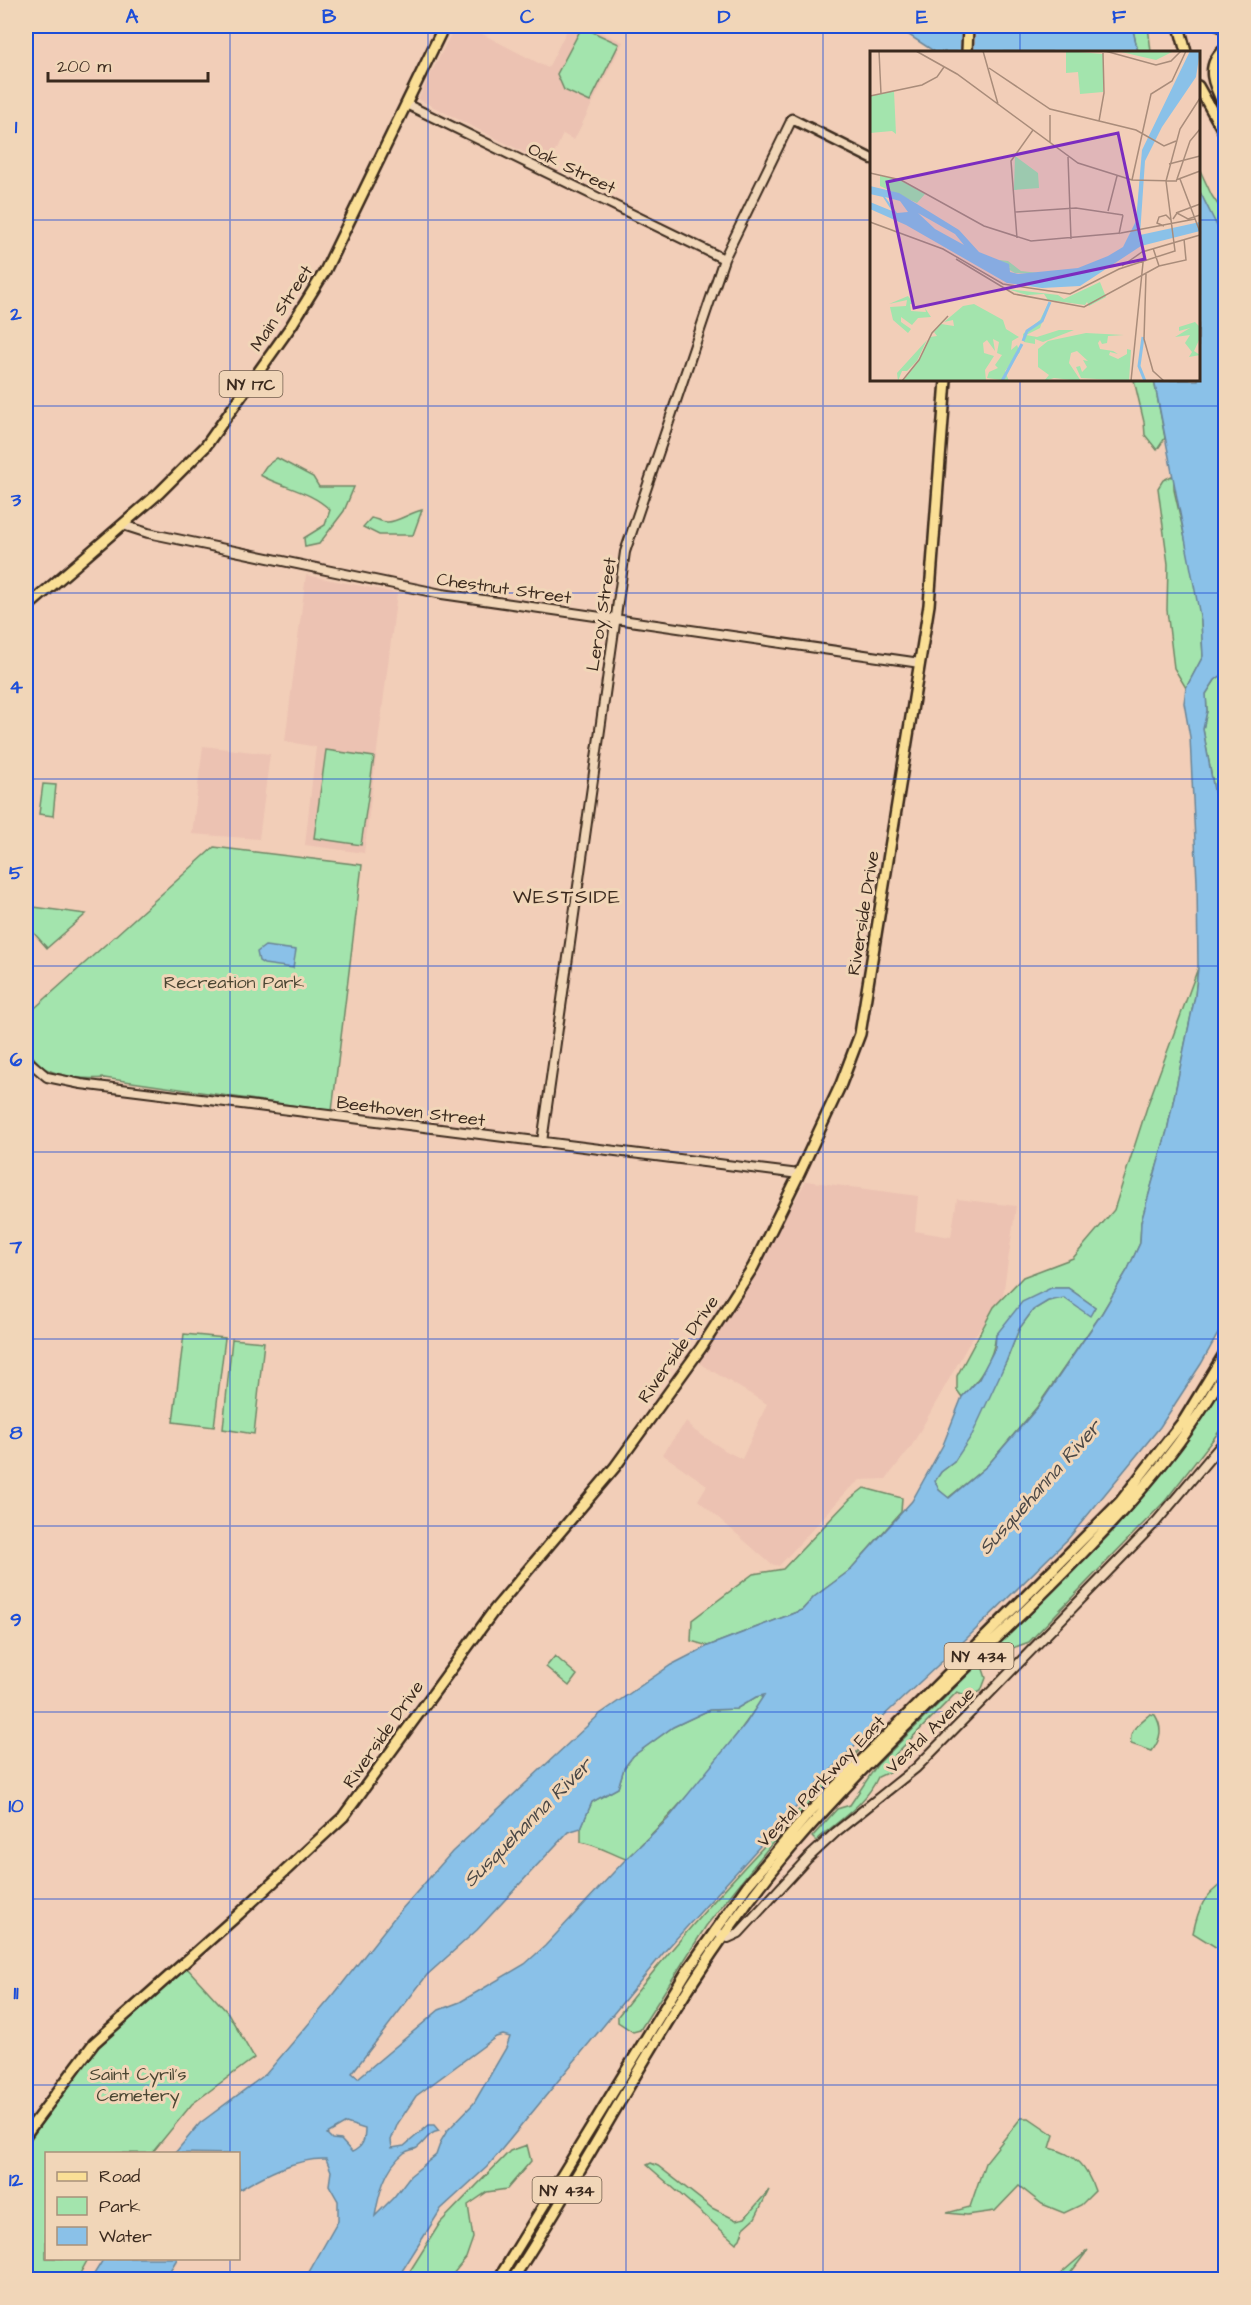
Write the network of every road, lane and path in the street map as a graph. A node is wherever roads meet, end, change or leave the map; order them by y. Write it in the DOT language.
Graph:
graph roads {
  1 [pos="444,26"];
  2 [pos="968,26"];
  3 [pos="1179,26"];
  4 [pos="1218,26"];
  5 [pos="1226,31"];
  6 [pos="1226,48"];
  7 [pos="967,51"];
  8 [pos="1185,51"];
  9 [pos="1200,90"];
  10 [pos="406,104"];
  11 [pos="1226,109"];
  12 [pos="792,119"];
  13 [pos="1226,136"];
  14 [pos="870,158"];
  15 [pos="724,259"];
  16 [pos="946,381"];
  17 [pos="123,525"];
  18 [pos="26,608"];
  19 [pos="614,619"];
  20 [pos="920,663"];
  21 [pos="26,1059"];
  22 [pos="542,1142"];
  23 [pos="799,1174"];
  24 [pos="1226,1351"];
  25 [pos="1226,1369"];
  26 [pos="1226,1439"];
  27 [pos="719,1933"];
  28 [pos="26,2134"];
  29 [pos="498,2280"];
  30 [pos="512,2280"];
  1 -- 10 [label="main road, Main Street / NY 17C"];
  2 -- 7 [label="main road"];
  3 -- 8 [label="main road"];
  4 -- 5 [label="street"];
  6 -- 11 [label="main road"];
  9 -- 13 [label="main road"];
  10 -- 15 [label="street, Oak Street"];
  10 -- 17 [label="main road, Main Street / NY 17C"];
  12 -- 14 [label="main road"];
  12 -- 15 [label="street, Leroy Street"];
  15 -- 19 [label="street, Leroy Street"];
  16 -- 20 [label="main road, Riverside Drive"];
  17 -- 18 [label="main road, Main Street / NY 17C"];
  17 -- 19 [label="street, Chestnut Street"];
  19 -- 20 [label="street, Chestnut Street"];
  19 -- 22 [label="street, Leroy Street"];
  20 -- 23 [label="main road, Riverside Drive"];
  21 -- 22 [label="street, Beethoven Street"];
  22 -- 23 [label="street, Beethoven Street"];
  23 -- 28 [label="main road, Riverside Drive"];
  24 -- 27 [label="main road, Vestal Parkway East / NY 434"];
  25 -- 27 [label="main road, Vestal Parkway East / NY 434"];
  26 -- 27 [label="street, Vestal Avenue"];
  27 -- 29 [label="main road, Vestal Parkway East / NY 434"];
  27 -- 30 [label="main road, Vestal Parkway East / NY 434"];
}
